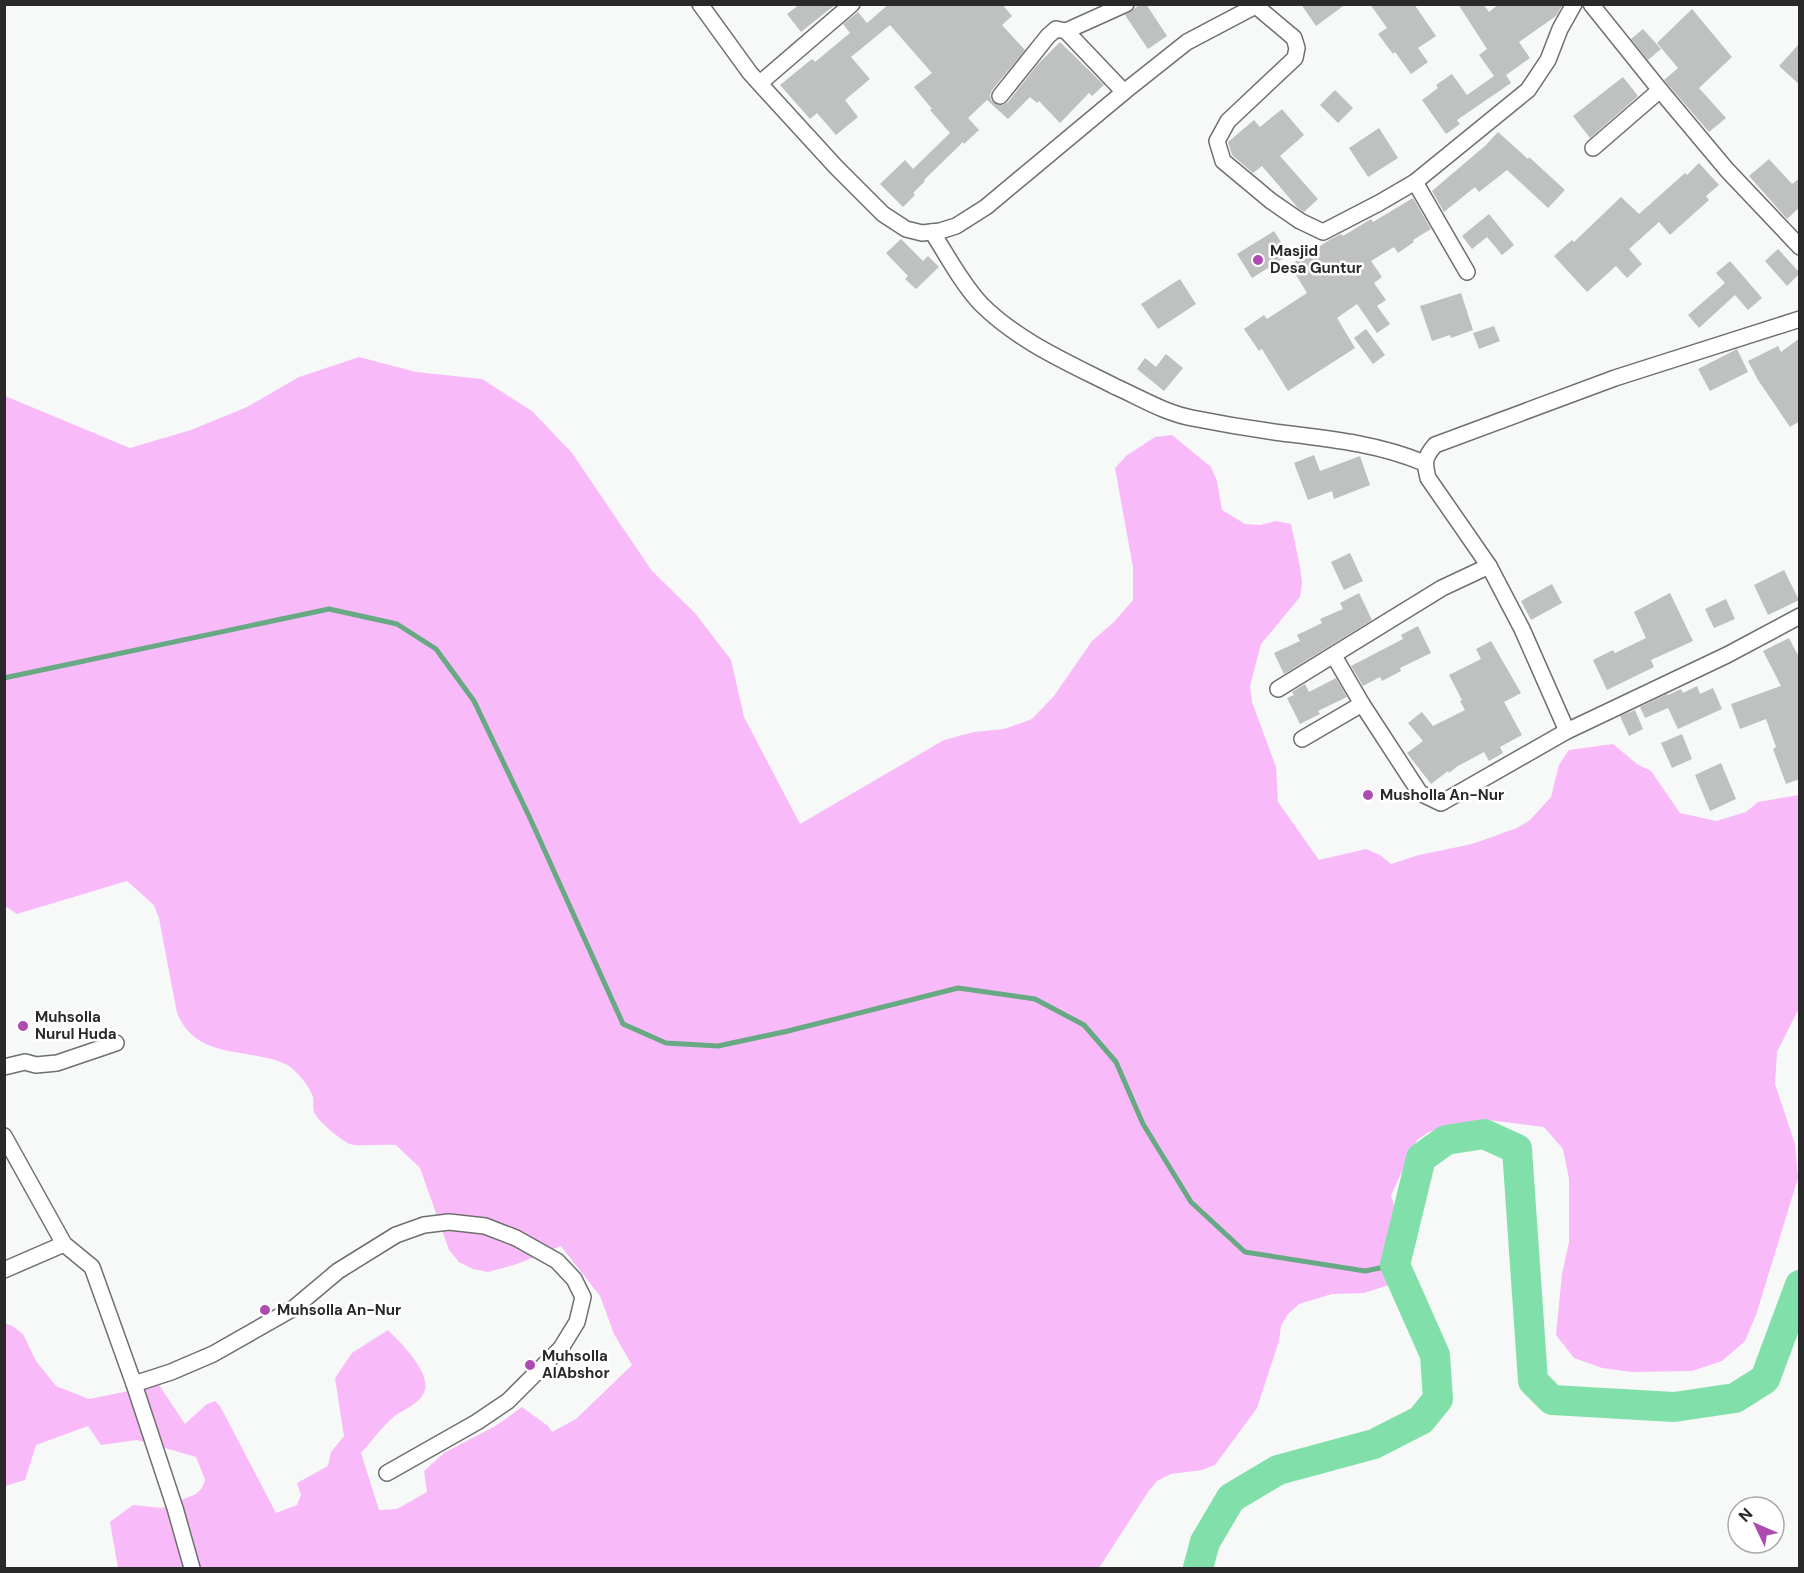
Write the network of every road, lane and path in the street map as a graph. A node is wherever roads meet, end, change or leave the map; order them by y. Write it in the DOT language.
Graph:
graph roads {
  1 [pos="700,4"];
  2 [pos="852,4"];
  3 [pos="1126,4"];
  4 [pos="1574,4"];
  5 [pos="1591,4"];
  6 [pos="1258,5"];
  7 [pos="1066,31"];
  8 [pos="760,83"];
  9 [pos="1660,90"];
  10 [pos="1124,92"];
  11 [pos="1000,96"];
  12 [pos="1593,148"];
  13 [pos="1415,182"];
  14 [pos="932,232"];
  15 [pos="1800,247"];
  16 [pos="1467,272"];
  17 [pos="1800,319"];
  18 [pos="1424,463"];
  19 [pos="1489,566"];
  20 [pos="1800,616"];
  21 [pos="1334,656"];
  22 [pos="1278,689"];
  23 [pos="1362,704"];
  24 [pos="1567,731"];
  25 [pos="1302,739"];
  26 [pos="116,1043"];
  27 [pos="4,1067"];
  28 [pos="5,1137"];
  29 [pos="64,1244"];
  30 [pos="4,1270"];
  31 [pos="134,1384"];
  32 [pos="387,1473"];
  33 [pos="192,1569"];
  1 -- 8 [label="street"];
  2 -- 8 [label="street"];
  3 -- 7 [label="street"];
  4 -- 13 [label="street"];
  5 -- 9 [label="street"];
  6 -- 10 [label="street"];
  6 -- 13 [label="street"];
  7 -- 10 [label="street"];
  7 -- 11 [label="street"];
  8 -- 14 [label="street"];
  9 -- 12 [label="street"];
  9 -- 15 [label="street"];
  10 -- 14 [label="street"];
  13 -- 16 [label="street"];
  14 -- 18 [label="street"];
  17 -- 18 [label="street"];
  18 -- 19 [label="street"];
  19 -- 21 [label="street"];
  19 -- 24 [label="street"];
  20 -- 24 [label="street"];
  21 -- 22 [label="street"];
  21 -- 23 [label="street"];
  23 -- 24 [label="street"];
  23 -- 25 [label="street"];
  26 -- 27 [label="street"];
  28 -- 29 [label="street"];
  29 -- 30 [label="street"];
  29 -- 31 [label="street"];
  31 -- 32 [label="street"];
  31 -- 33 [label="street"];
}
